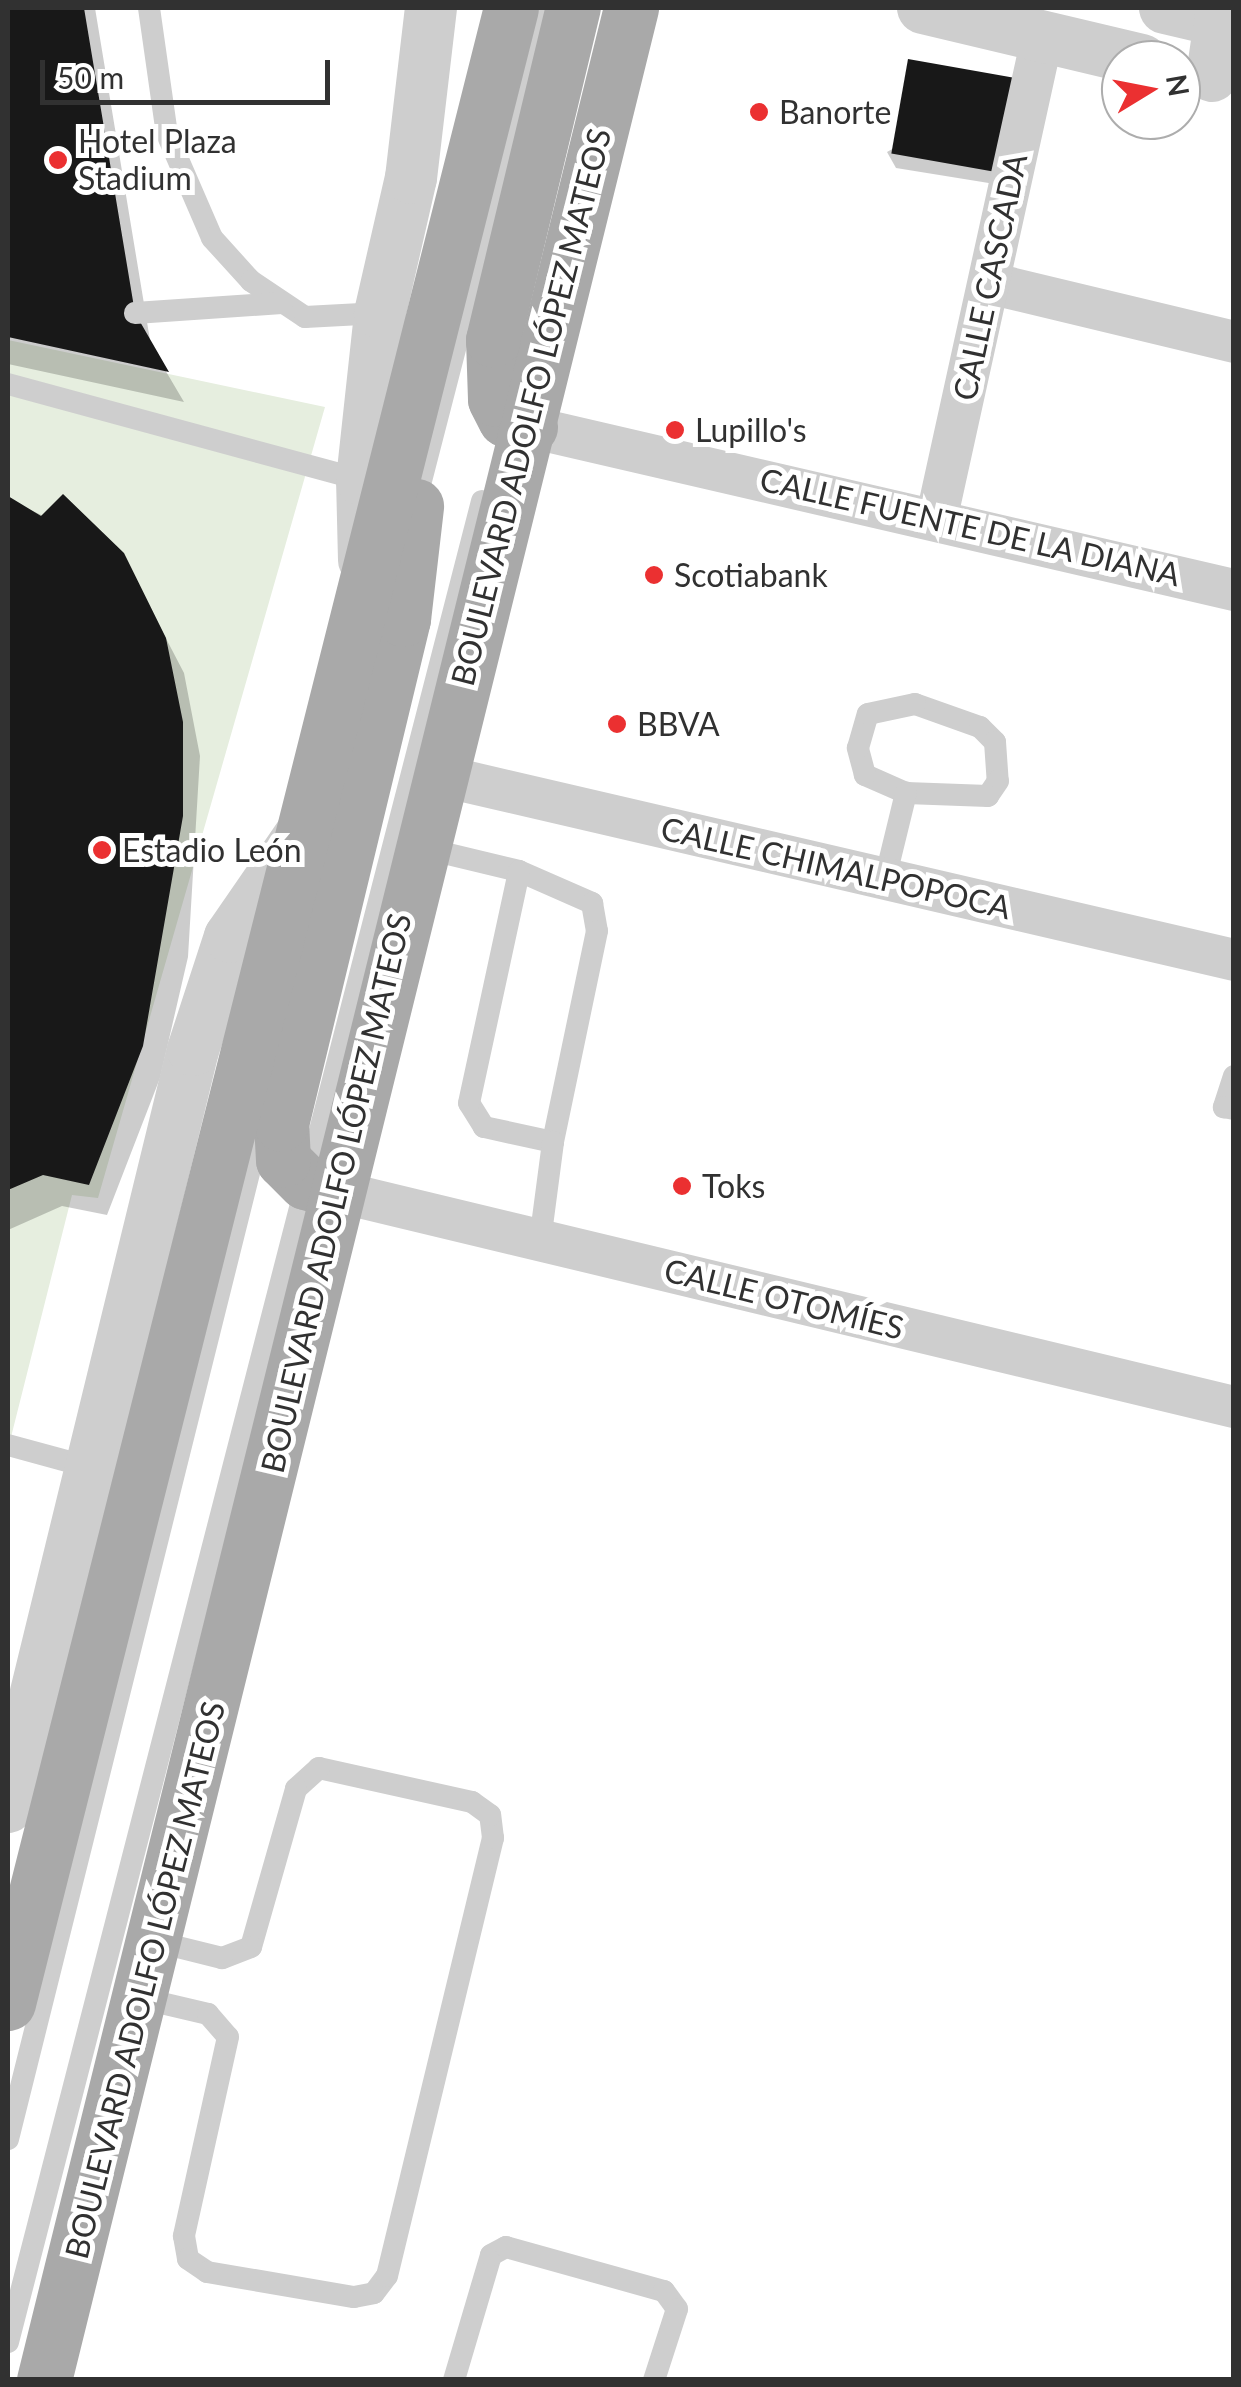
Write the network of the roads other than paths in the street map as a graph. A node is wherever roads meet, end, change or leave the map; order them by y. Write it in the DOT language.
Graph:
graph roads {
  1 [pos="150,8"];
  2 [pos="403,8"];
  3 [pos="431,8"];
  4 [pos="510,8"];
  5 [pos="543,8"];
  6 [pos="573,8"];
  7 [pos="604,8"];
  8 [pos="631,8"];
  9 [pos="924,8"];
  10 [pos="1165,8"];
  11 [pos="1227,23"];
  12 [pos="1042,37"];
  13 [pos="1101,51"];
  14 [pos="1209,76"];
  15 [pos="427,84"];
  16 [pos="989,282"];
  17 [pos="282,304"];
  18 [pos="380,312"];
  19 [pos="135,313"];
  20 [pos="1234,342"];
  21 [pos="413,368"];
  22 [pos="8,384"];
  23 [pos="517,423"];
  24 [pos="362,480"];
  25 [pos="417,494"];
  26 [pos="936,516"];
  27 [pos="1234,590"];
  28 [pos="366,591"];
  29 [pos="438,775"];
  30 [pos="906,793"];
  31 [pos="305,828"];
  32 [pos="418,847"];
  33 [pos="519,870"];
  34 [pos="885,879"];
  35 [pos="1234,960"];
  36 [pos="1234,1076"];
  37 [pos="1234,1109"];
  38 [pos="553,1142"];
  39 [pos="320,1186"];
  40 [pos="540,1241"];
  41 [pos="1234,1407"];
  42 [pos="8,1445"];
  43 [pos="92,1468"];
  44 [pos="8,1807"];
  45 [pos="154,1941"];
  46 [pos="140,1998"];
  47 [pos="8,2003"];
  48 [pos="8,2139"];
  49 [pos="8,2342"];
  50 [pos="44,2380"];
  51 [pos="454,2380"];
  52 [pos="654,2380"];
  1 -- 17 [label="lane"];
  2 -- 15 [label="street"];
  3 -- 15 [label="street"];
  4 -- 21 [label="main road"];
  5 -- 25 [label="lane"];
  6 -- 23 [label="main road"];
  7 -- 23 [label="lane"];
  8 -- 23 [label="main road, BOULEVARD ADOLFO LÓPEZ MATEOS"];
  9 -- 12 [label="street"];
  10 -- 11 [label="street"];
  11 -- 14 [label="street"];
  12 -- 13 [label="street"];
  12 -- 16 [label="street, CALLE CASCADA"];
  15 -- 18 [label="street"];
  16 -- 20 [label="street"];
  16 -- 26 [label="street, CALLE CASCADA"];
  17 -- 18 [label="lane"];
  17 -- 19 [label="lane"];
  18 -- 24 [label="street"];
  21 -- 25 [label="main road"];
  21 -- 28 [label="main road"];
  22 -- 24 [label="lane"];
  23 -- 26 [label="street, CALLE FUENTE DE LA DIANA"];
  23 -- 29 [label="main road, BOULEVARD ADOLFO LÓPEZ MATEOS"];
  23 -- 39 [label="lane"];
  24 -- 28 [label="street"];
  25 -- 39 [label="main road"];
  25 -- 48 [label="lane"];
  26 -- 27 [label="street, CALLE FUENTE DE LA DIANA"];
  28 -- 31 [label="main road"];
  29 -- 32 [label="main road, BOULEVARD ADOLFO LÓPEZ MATEOS"];
  29 -- 34 [label="street, CALLE CHIMALPOPOCA"];
  30 -- 30 [label="lane"];
  30 -- 34 [label="lane"];
  31 -- 43 [label="street"];
  31 -- 47 [label="main road"];
  32 -- 33 [label="lane"];
  32 -- 39 [label="main road, BOULEVARD ADOLFO LÓPEZ MATEOS"];
  33 -- 38 [label="lane"];
  33 -- 38 [label="lane"];
  34 -- 35 [label="street, CALLE CHIMALPOPOCA"];
  36 -- 37 [label="lane"];
  38 -- 40 [label="lane"];
  39 -- 40 [label="street, CALLE OTOMÍES"];
  39 -- 45 [label="main road, BOULEVARD ADOLFO LÓPEZ MATEOS"];
  39 -- 49 [label="lane"];
  40 -- 41 [label="street, CALLE OTOMÍES"];
  42 -- 43 [label="lane"];
  43 -- 44 [label="street"];
  45 -- 46 [label="main road, BOULEVARD ADOLFO LÓPEZ MATEOS"];
  45 -- 46 [label="lane"];
  46 -- 50 [label="main road, BOULEVARD ADOLFO LÓPEZ MATEOS"];
  51 -- 52 [label="lane"];
}
